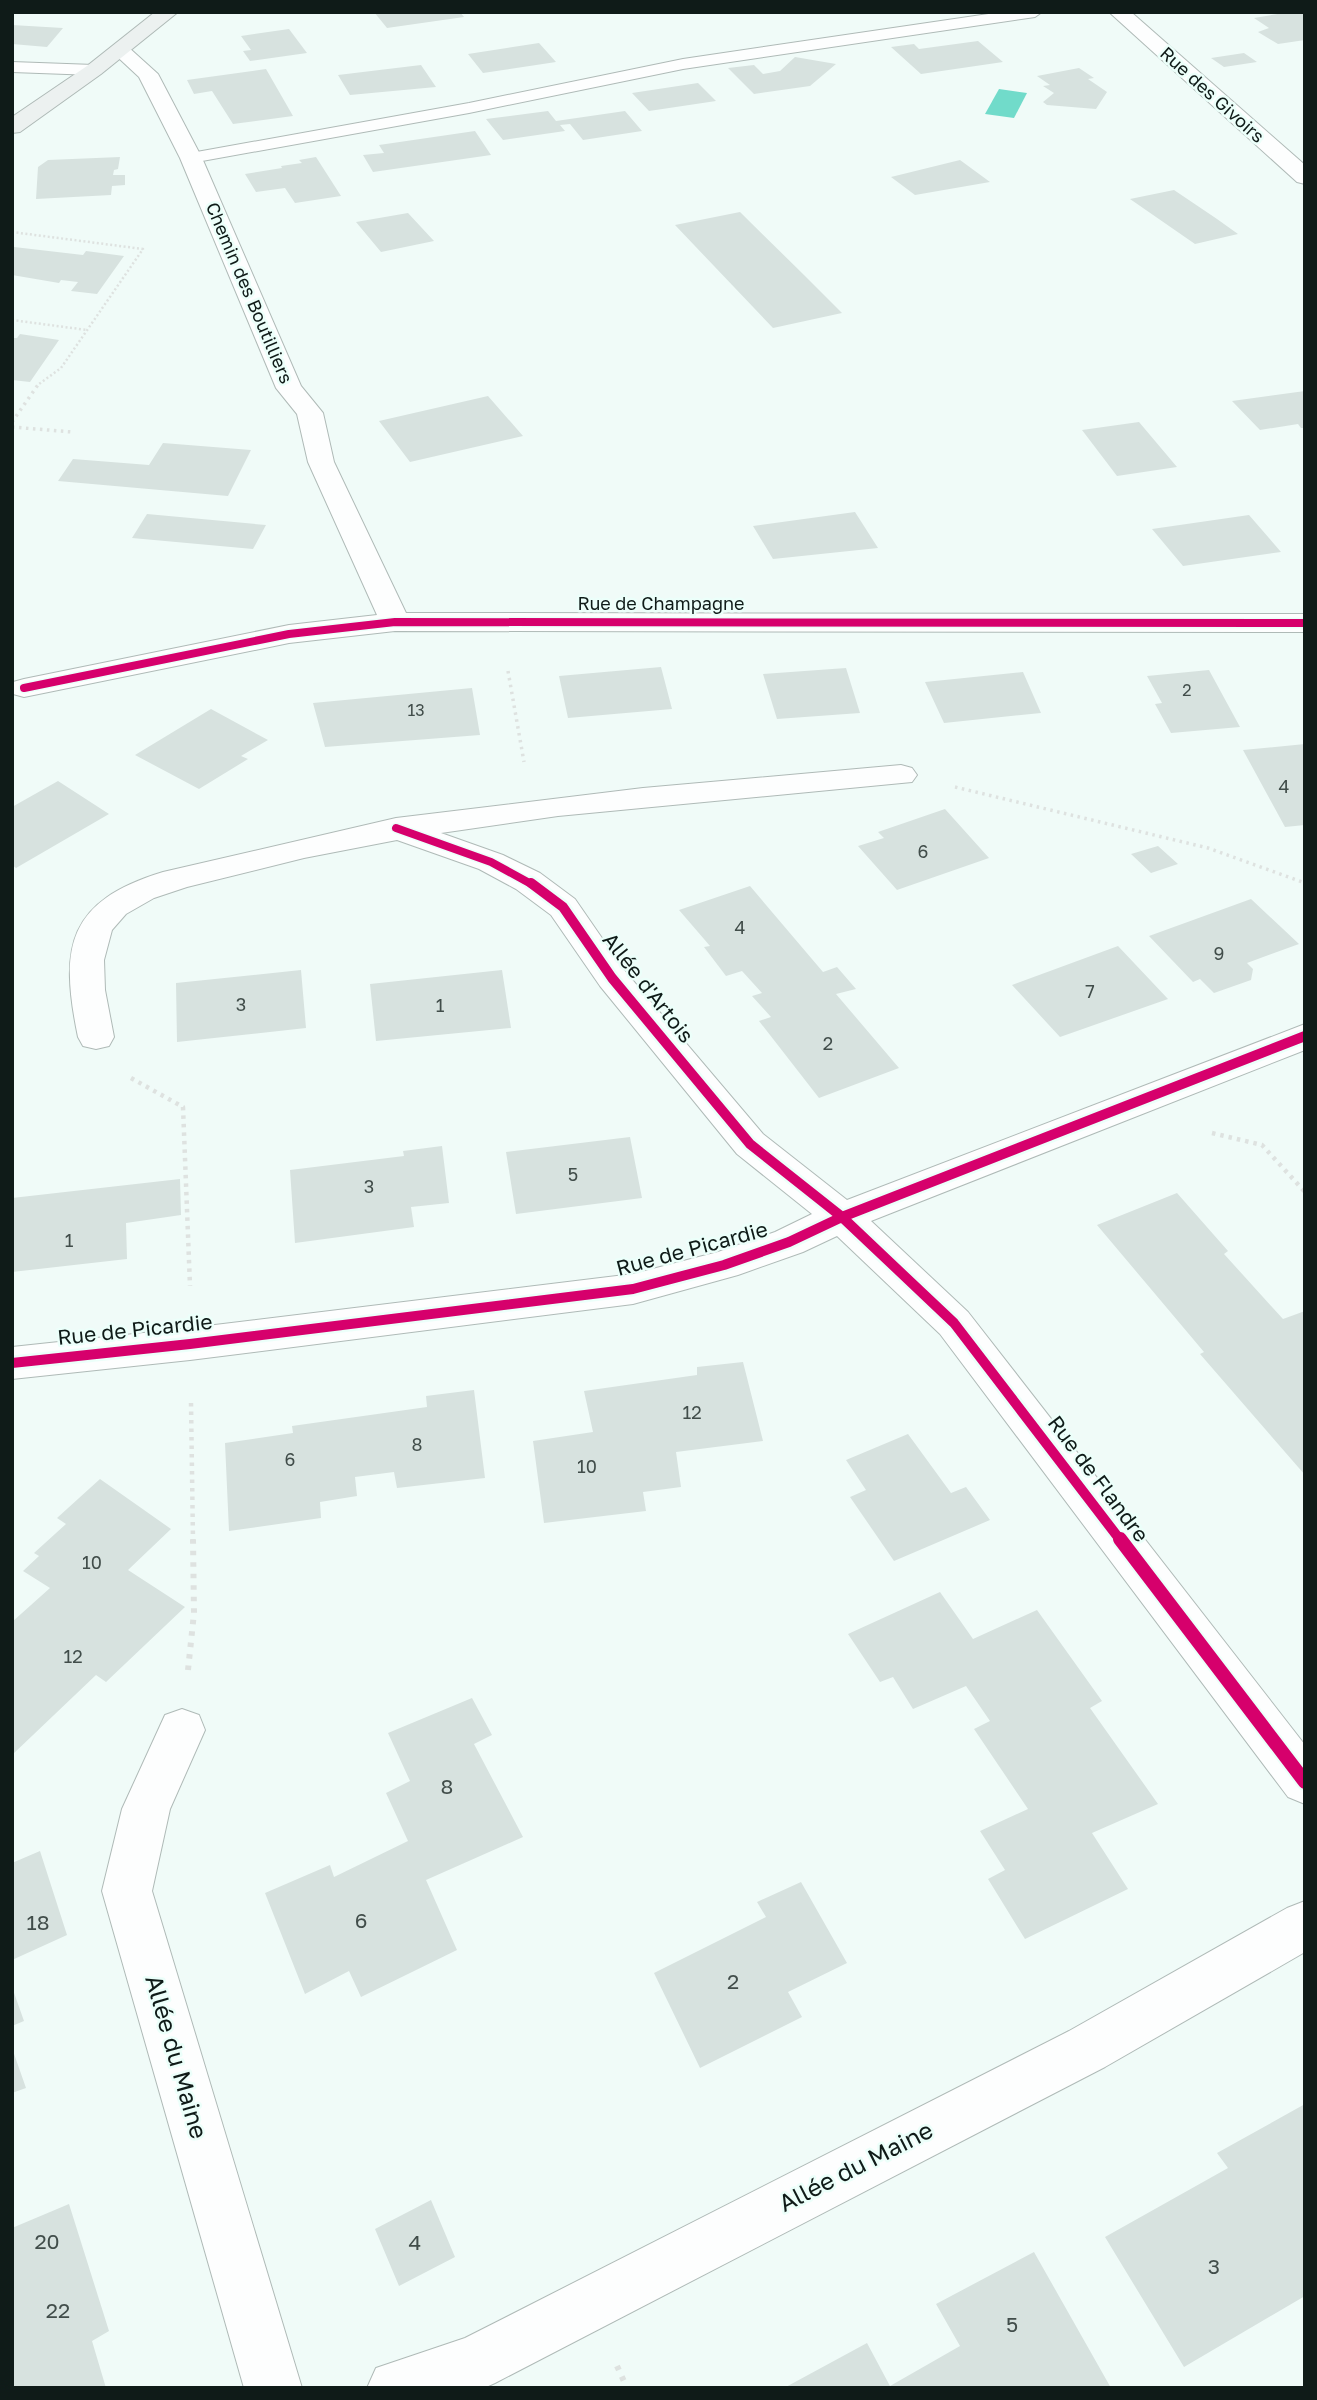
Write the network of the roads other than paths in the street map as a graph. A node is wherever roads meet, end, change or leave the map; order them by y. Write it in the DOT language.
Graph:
graph roads {
  1 [pos="169,12"];
  2 [pos="1035,12"];
  3 [pos="1119,12"];
  4 [pos="120,50"];
  5 [pos="12,67"];
  6 [pos="94,70"];
  7 [pos="12,127"];
  8 [pos="191,158"];
  9 [pos="1305,177"];
  10 [pos="395,622"];
  11 [pos="1305,623"];
  12 [pos="16,688"];
  13 [pos="901,775"];
  14 [pos="396,828"];
  15 [pos="1305,1036"];
  16 [pos="96,1037"];
  17 [pos="842,1217"];
  18 [pos="12,1363"];
  19 [pos="181,1730"];
  20 [pos="1305,1782"];
  21 [pos="1305,1925"];
  22 [pos="273,2388"];
  23 [pos="397,2388"];
  1 -- 4 [label="main road"];
  2 -- 8 [label="lane"];
  3 -- 9 [label="street, Rue des Givoirs"];
  4 -- 6 [label="main road"];
  4 -- 8 [label="street, Chemin des Boutilliers"];
  5 -- 6 [label="lane"];
  6 -- 7 [label="main road"];
  8 -- 10 [label="street, Chemin des Boutilliers"];
  10 -- 11 [label="street, Rue de Champagne"];
  10 -- 12 [label="street, Rue de Champagne"];
  13 -- 14 [label="street"];
  14 -- 16 [label="street"];
  14 -- 17 [label="street, Allée d'Artois"];
  15 -- 17 [label="street, Rue de Picardie"];
  17 -- 18 [label="street, Rue de Picardie"];
  17 -- 20 [label="street, Rue de Flandre"];
  19 -- 22 [label="street, Allée du Maine"];
  21 -- 23 [label="street, Allée du Maine"];
}
